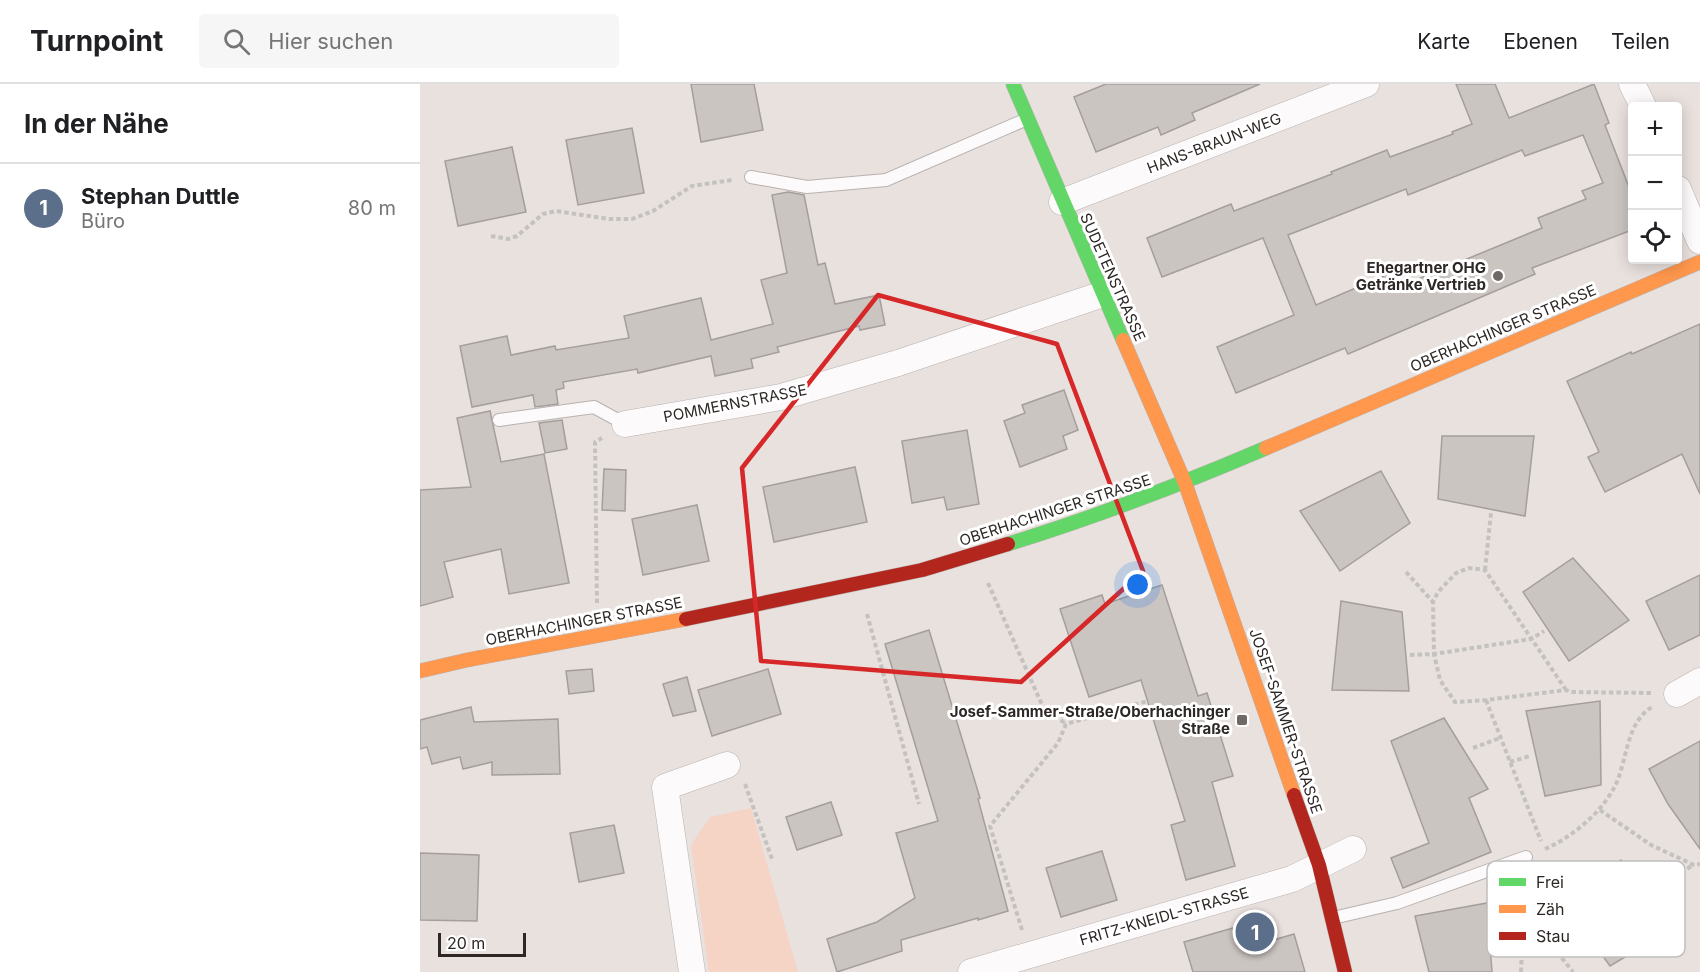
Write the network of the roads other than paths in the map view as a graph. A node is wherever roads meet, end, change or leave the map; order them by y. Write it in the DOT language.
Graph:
graph roads {
  1 [pos="1013,84"];
  2 [pos="1366,84"];
  3 [pos="1632,84"];
  4 [pos="1640,102"];
  5 [pos="1027,118"];
  6 [pos="751,177"];
  7 [pos="1682,200"];
  8 [pos="1062,202"];
  9 [pos="1700,241"];
  10 [pos="1700,262"];
  11 [pos="1103,294"];
  12 [pos="499,420"];
  13 [pos="626,424"];
  14 [pos="1185,483"];
  15 [pos="420,670"];
  16 [pos="1700,681"];
  17 [pos="1677,694"];
  18 [pos="728,765"];
  19 [pos="1353,849"];
  20 [pos="1526,857"];
  21 [pos="1515,861"];
  22 [pos="1319,866"];
  23 [pos="1487,871"];
  24 [pos="1332,918"];
  25 [pos="692,972"];
  26 [pos="970,972"];
  27 [pos="1345,972"];
  1 -- 5 [label="main road, SUDETENSTRASSE"];
  2 -- 8 [label="street, HANS-BRAUN-WEG"];
  3 -- 4 [label="street"];
  5 -- 6 [label="lane"];
  5 -- 8 [label="main road, SUDETENSTRASSE"];
  7 -- 9 [label="street"];
  8 -- 11 [label="main road, SUDETENSTRASSE"];
  10 -- 14 [label="main road, OBERHACHINGER STRASSE"];
  11 -- 13 [label="street, POMMERNSTRASSE"];
  11 -- 14 [label="main road, SUDETENSTRASSE"];
  12 -- 13 [label="lane"];
  14 -- 15 [label="main road, OBERHACHINGER STRASSE"];
  14 -- 22 [label="main road, JOSEF-SAMMER-STRASSE"];
  16 -- 17 [label="street"];
  18 -- 25 [label="street"];
  19 -- 22 [label="street, FRITZ-KNEIDL-STRASSE"];
  20 -- 21 [label="lane"];
  22 -- 24 [label="main road, JOSEF-SAMMER-STRASSE"];
  22 -- 26 [label="street, FRITZ-KNEIDL-STRASSE"];
  23 -- 24 [label="lane"];
  24 -- 27 [label="main road, JOSEF-SAMMER-STRASSE"];
}
